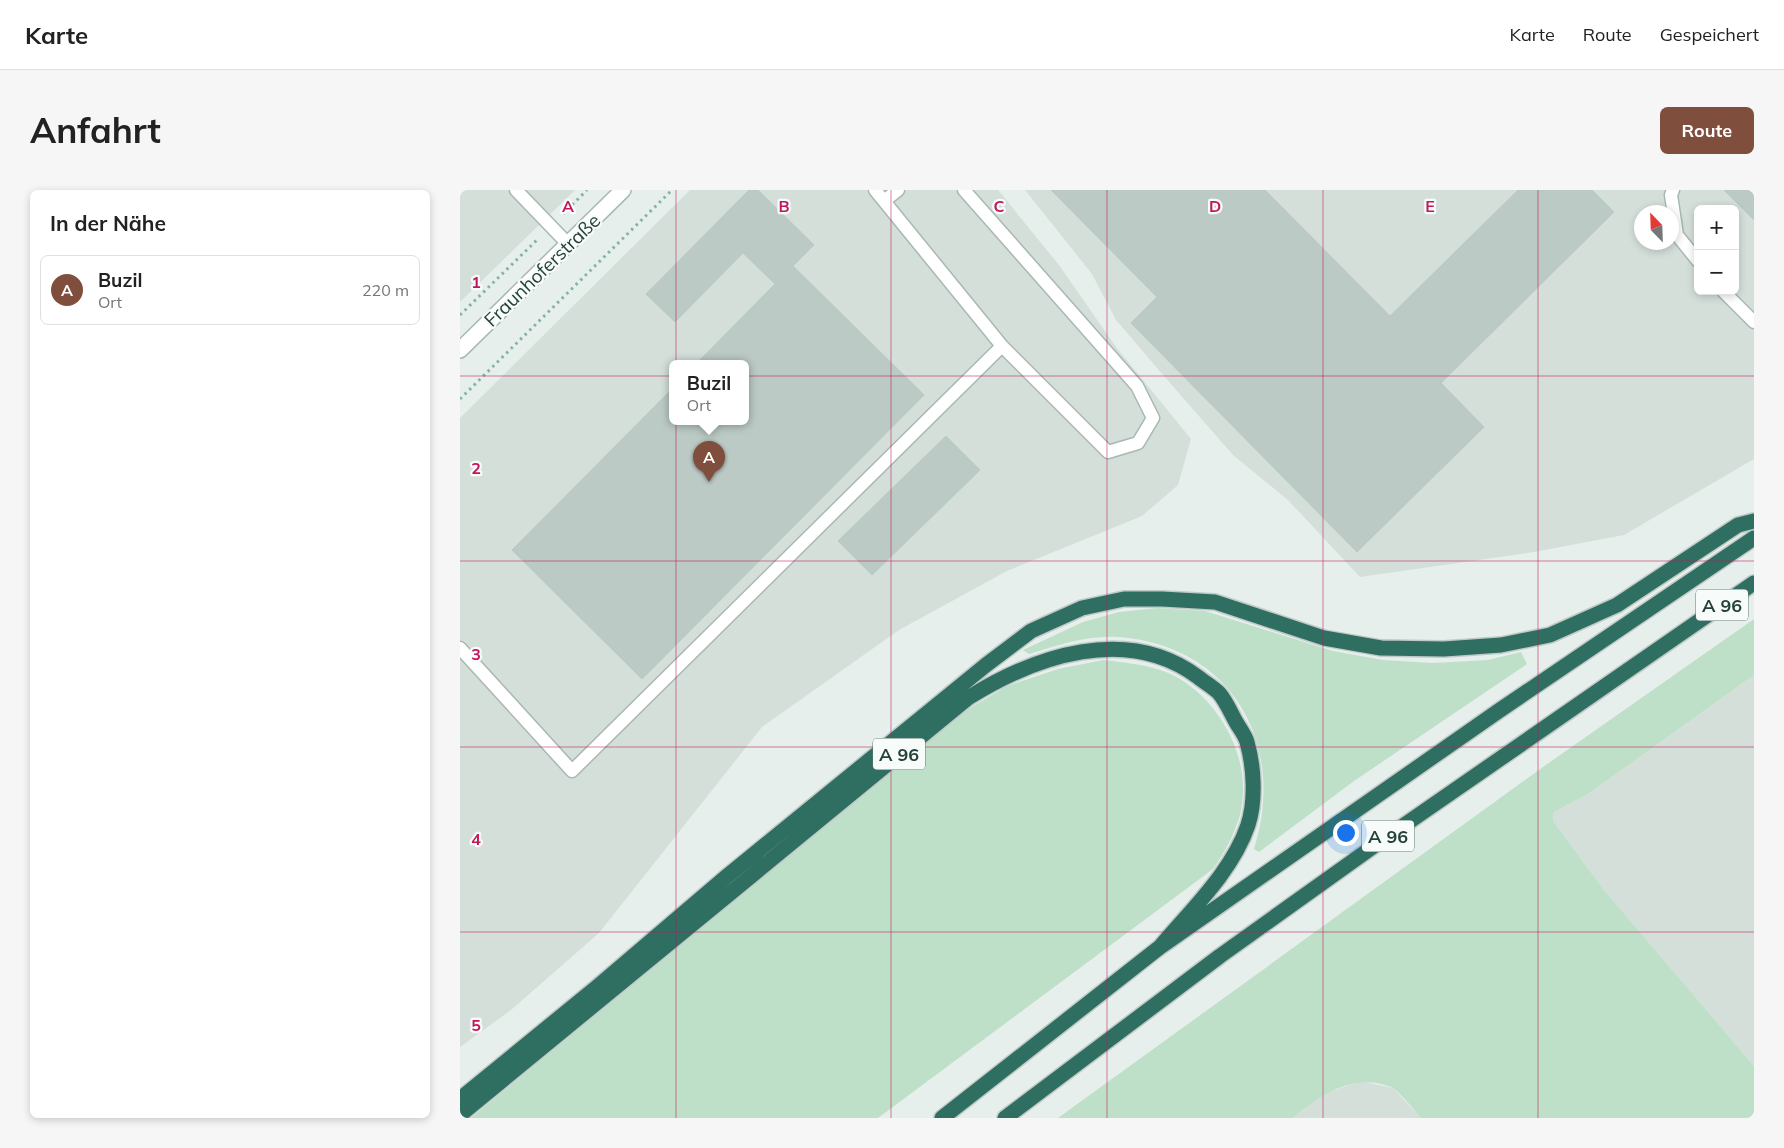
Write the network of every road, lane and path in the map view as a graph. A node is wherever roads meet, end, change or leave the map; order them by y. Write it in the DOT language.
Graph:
graph roads {
  1 [pos="516,190"];
  2 [pos="587,190"];
  3 [pos="623,190"];
  4 [pos="672,190"];
  5 [pos="875,190"];
  6 [pos="898,190"];
  7 [pos="964,190"];
  8 [pos="1673,190"];
  9 [pos="884,201"];
  10 [pos="551,226"];
  11 [pos="568,244"];
  12 [pos="1694,255"];
  13 [pos="1727,295"];
  14 [pos="460,315"];
  15 [pos="1754,322"];
  16 [pos="1002,346"];
  17 [pos="460,350"];
  18 [pos="460,399"];
  19 [pos="1754,521"];
  20 [pos="1754,538"];
  21 [pos="1754,583"];
  22 [pos="460,648"];
  23 [pos="1160,947"];
  24 [pos="460,1099"];
  25 [pos="1023,1103"];
  26 [pos="460,1115"];
  27 [pos="942,1118"];
  28 [pos="1005,1118"];
  29 [pos="1013,1118"];
  1 -- 10 [label="lane"];
  2 -- 10 [label="path"];
  3 -- 11 [label="street, Fraunhoferstraße"];
  4 -- 18 [label="path"];
  5 -- 9 [label="lane"];
  6 -- 9 [label="lane"];
  7 -- 16 [label="lane"];
  8 -- 12 [label="lane"];
  9 -- 16 [label="lane"];
  10 -- 11 [label="lane"];
  10 -- 14 [label="path"];
  11 -- 17 [label="street, Fraunhoferstraße"];
  13 -- 15 [label="lane"];
  16 -- 22 [label="lane"];
  19 -- 24 [label="highway"];
  20 -- 23 [label="highway, A 96"];
  21 -- 25 [label="highway, A 96"];
  23 -- 26 [label="highway, A 96"];
  23 -- 27 [label="highway, A 96"];
  25 -- 28 [label="highway, A 96"];
  25 -- 29 [label="highway, A 96"];
}
